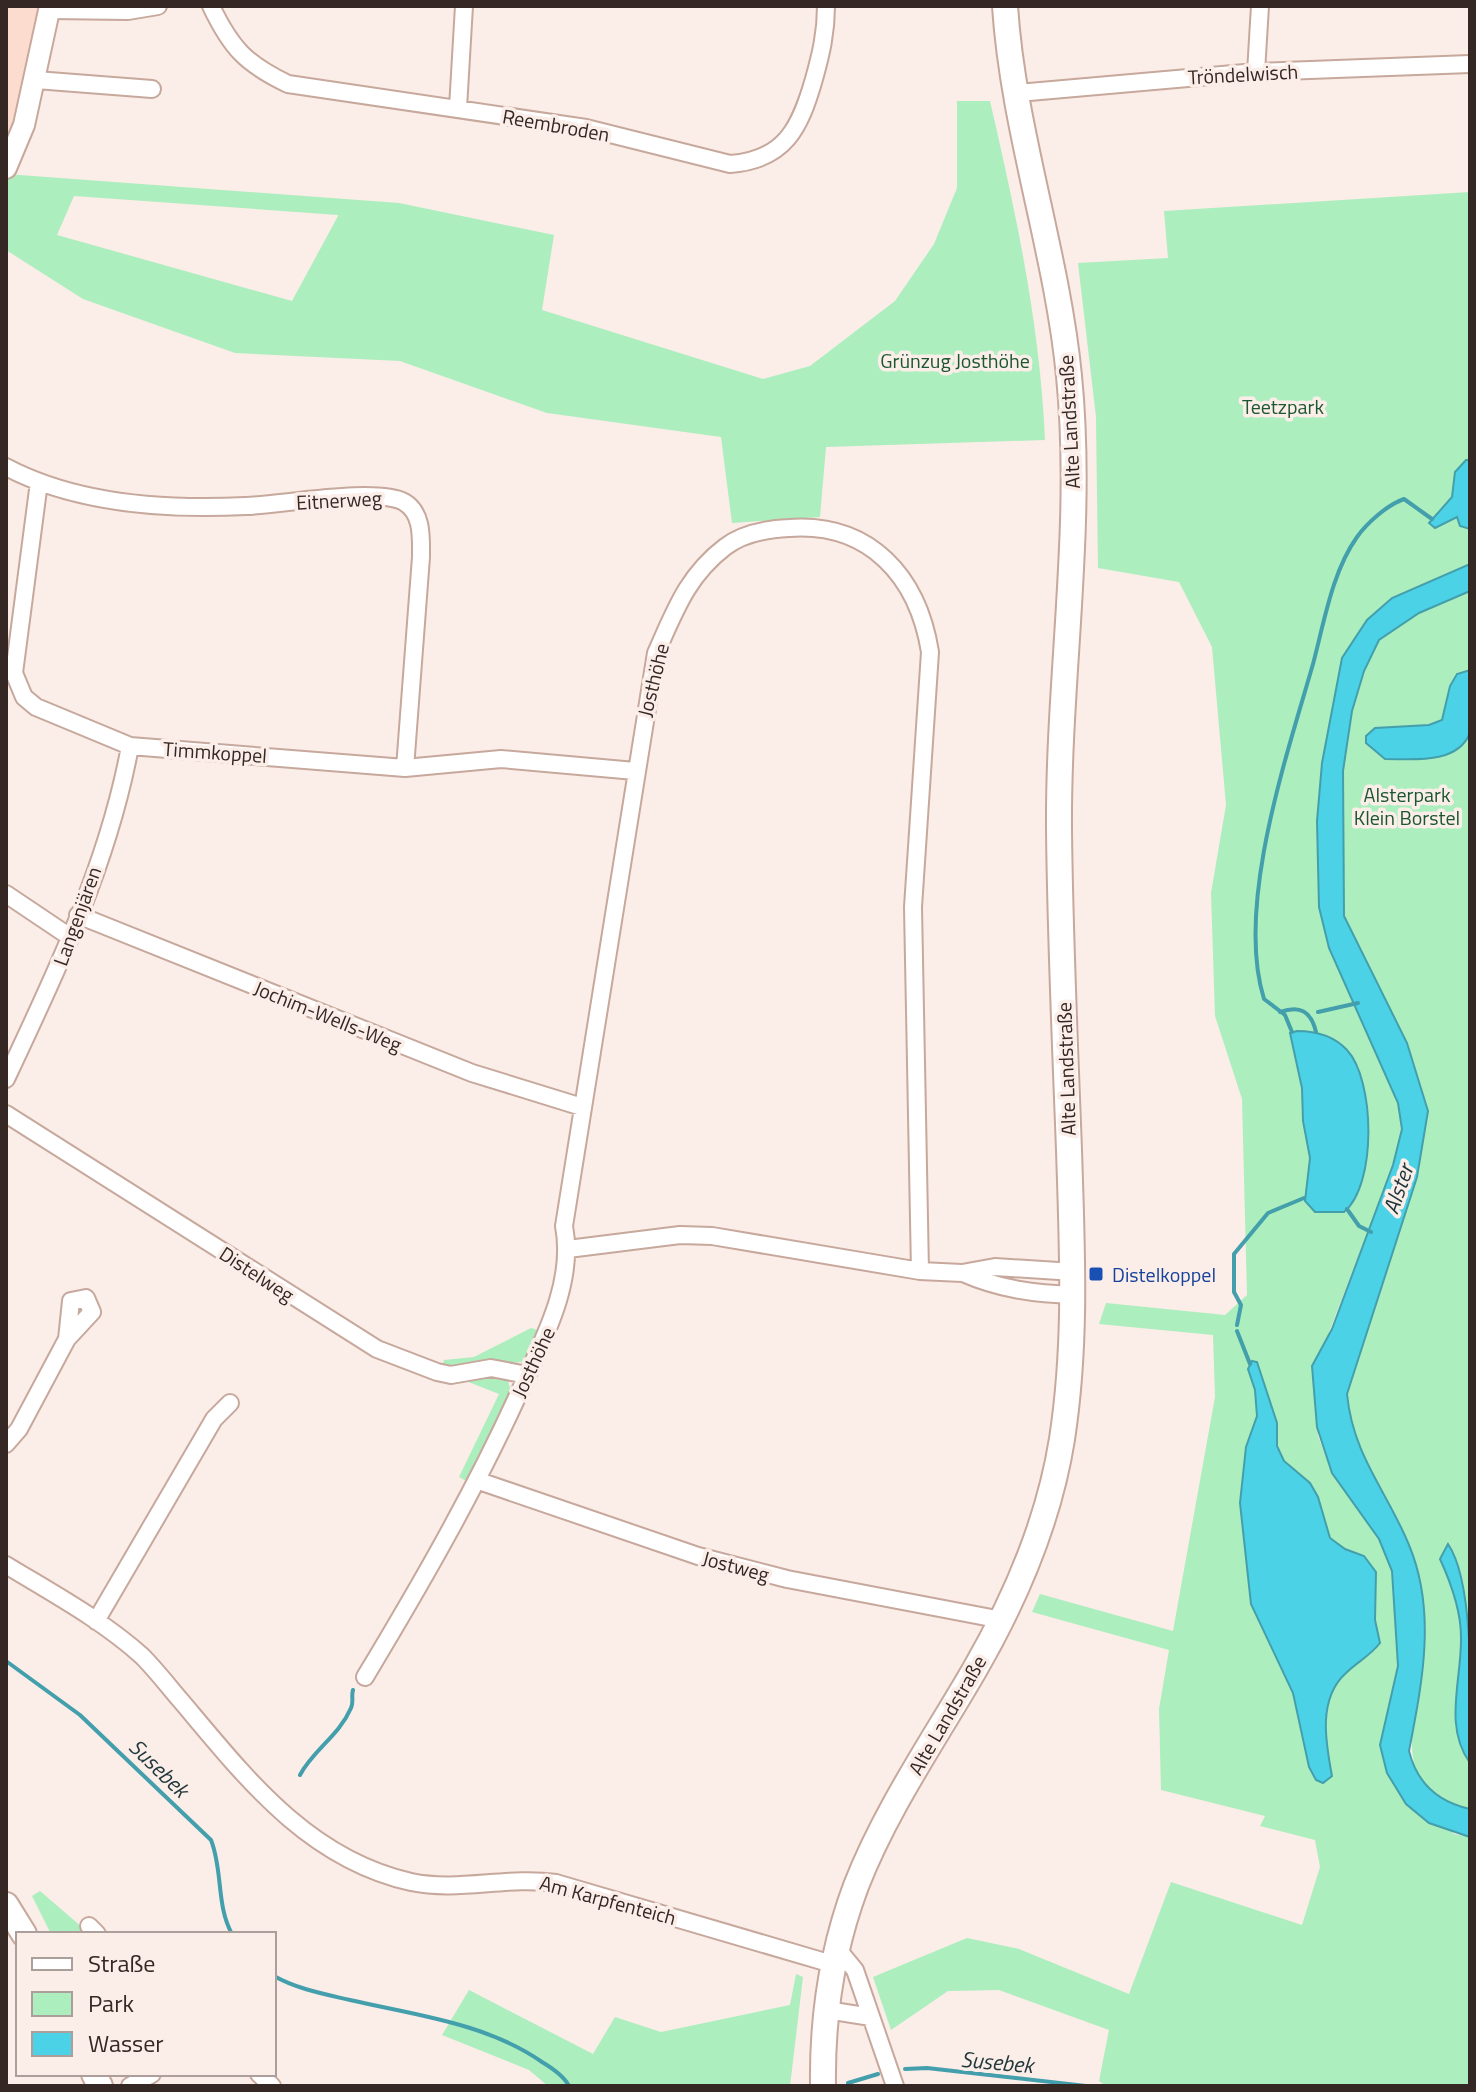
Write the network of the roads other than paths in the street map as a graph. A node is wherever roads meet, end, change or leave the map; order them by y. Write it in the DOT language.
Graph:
graph roads {
  1 [pos="158,6"];
  2 [pos="211,6"];
  3 [pos="464,6"];
  4 [pos="826,6"];
  5 [pos="1005,6"];
  6 [pos="1260,6"];
  7 [pos="49,8"];
  8 [pos="1470,64"];
  9 [pos="1256,72"];
  10 [pos="36,80"];
  11 [pos="152,89"];
  12 [pos="1018,93"];
  13 [pos="458,108"];
  14 [pos="6,168"];
  15 [pos="6,467"];
  16 [pos="39,482"];
  17 [pos="130,746"];
  18 [pos="405,768"];
  19 [pos="635,771"];
  20 [pos="6,894"];
  21 [pos="78,915"];
  22 [pos="70,937"];
  23 [pos="6,1079"];
  24 [pos="582,1107"];
  25 [pos="6,1114"];
  26 [pos="568,1249"];
  27 [pos="920,1271"];
  28 [pos="1074,1283"];
  29 [pos="67,1339"];
  30 [pos="527,1375"];
  31 [pos="230,1403"];
  32 [pos="6,1444"];
  33 [pos="479,1481"];
  34 [pos="6,1565"];
  35 [pos="1002,1620"];
  36 [pos="96,1621"];
  37 [pos="365,1677"];
  38 [pos="6,1905"];
  39 [pos="23,1932"];
  40 [pos="834,1955"];
  41 [pos="827,2010"];
  42 [pos="871,2017"];
  43 [pos="148,2076"];
  44 [pos="130,2086"];
  45 [pos="823,2086"];
  46 [pos="895,2086"];
  1 -- 7 [label="street"];
  2 -- 13 [label="street, Reembroden"];
  3 -- 13 [label="street"];
  4 -- 13 [label="street, Reembroden"];
  5 -- 12 [label="main road, Alte Landstraße"];
  6 -- 9 [label="street"];
  7 -- 10 [label="street"];
  8 -- 9 [label="street, Tröndelwisch"];
  9 -- 12 [label="street, Tröndelwisch"];
  10 -- 11 [label="street"];
  10 -- 14 [label="street"];
  12 -- 28 [label="main road, Alte Landstraße"];
  15 -- 16 [label="street, Eitnerweg"];
  16 -- 17 [label="street, Timmkoppel"];
  16 -- 18 [label="street, Eitnerweg"];
  17 -- 18 [label="street, Timmkoppel"];
  17 -- 21 [label="street, Langenjären"];
  18 -- 19 [label="street, Timmkoppel"];
  19 -- 24 [label="street, Josthöhe"];
  19 -- 27 [label="street, Josthöhe"];
  20 -- 22 [label="street"];
  21 -- 22 [label="street, Langenjären"];
  21 -- 24 [label="street, Jochim-Wells-Weg"];
  22 -- 23 [label="street, Langenjären"];
  24 -- 26 [label="street, Josthöhe"];
  25 -- 30 [label="street, Distelweg"];
  26 -- 27 [label="street"];
  26 -- 30 [label="street, Josthöhe"];
  27 -- 28 [label="street"];
  28 -- 35 [label="main road, Alte Landstraße"];
  29 -- 32 [label="street"];
  30 -- 33 [label="street, Josthöhe"];
  31 -- 36 [label="street"];
  33 -- 35 [label="street, Jostweg"];
  33 -- 37 [label="street, Josthöhe"];
  34 -- 36 [label="street, Am Karpfenteich"];
  35 -- 40 [label="main road, Alte Landstraße"];
  36 -- 40 [label="street, Am Karpfenteich"];
  38 -- 39 [label="main road"];
  40 -- 41 [label="main road, Alte Landstraße"];
  40 -- 42 [label="street"];
  41 -- 42 [label="street"];
  41 -- 45 [label="main road, Alte Landstraße"];
  42 -- 46 [label="street"];
  43 -- 44 [label="street"];
}
